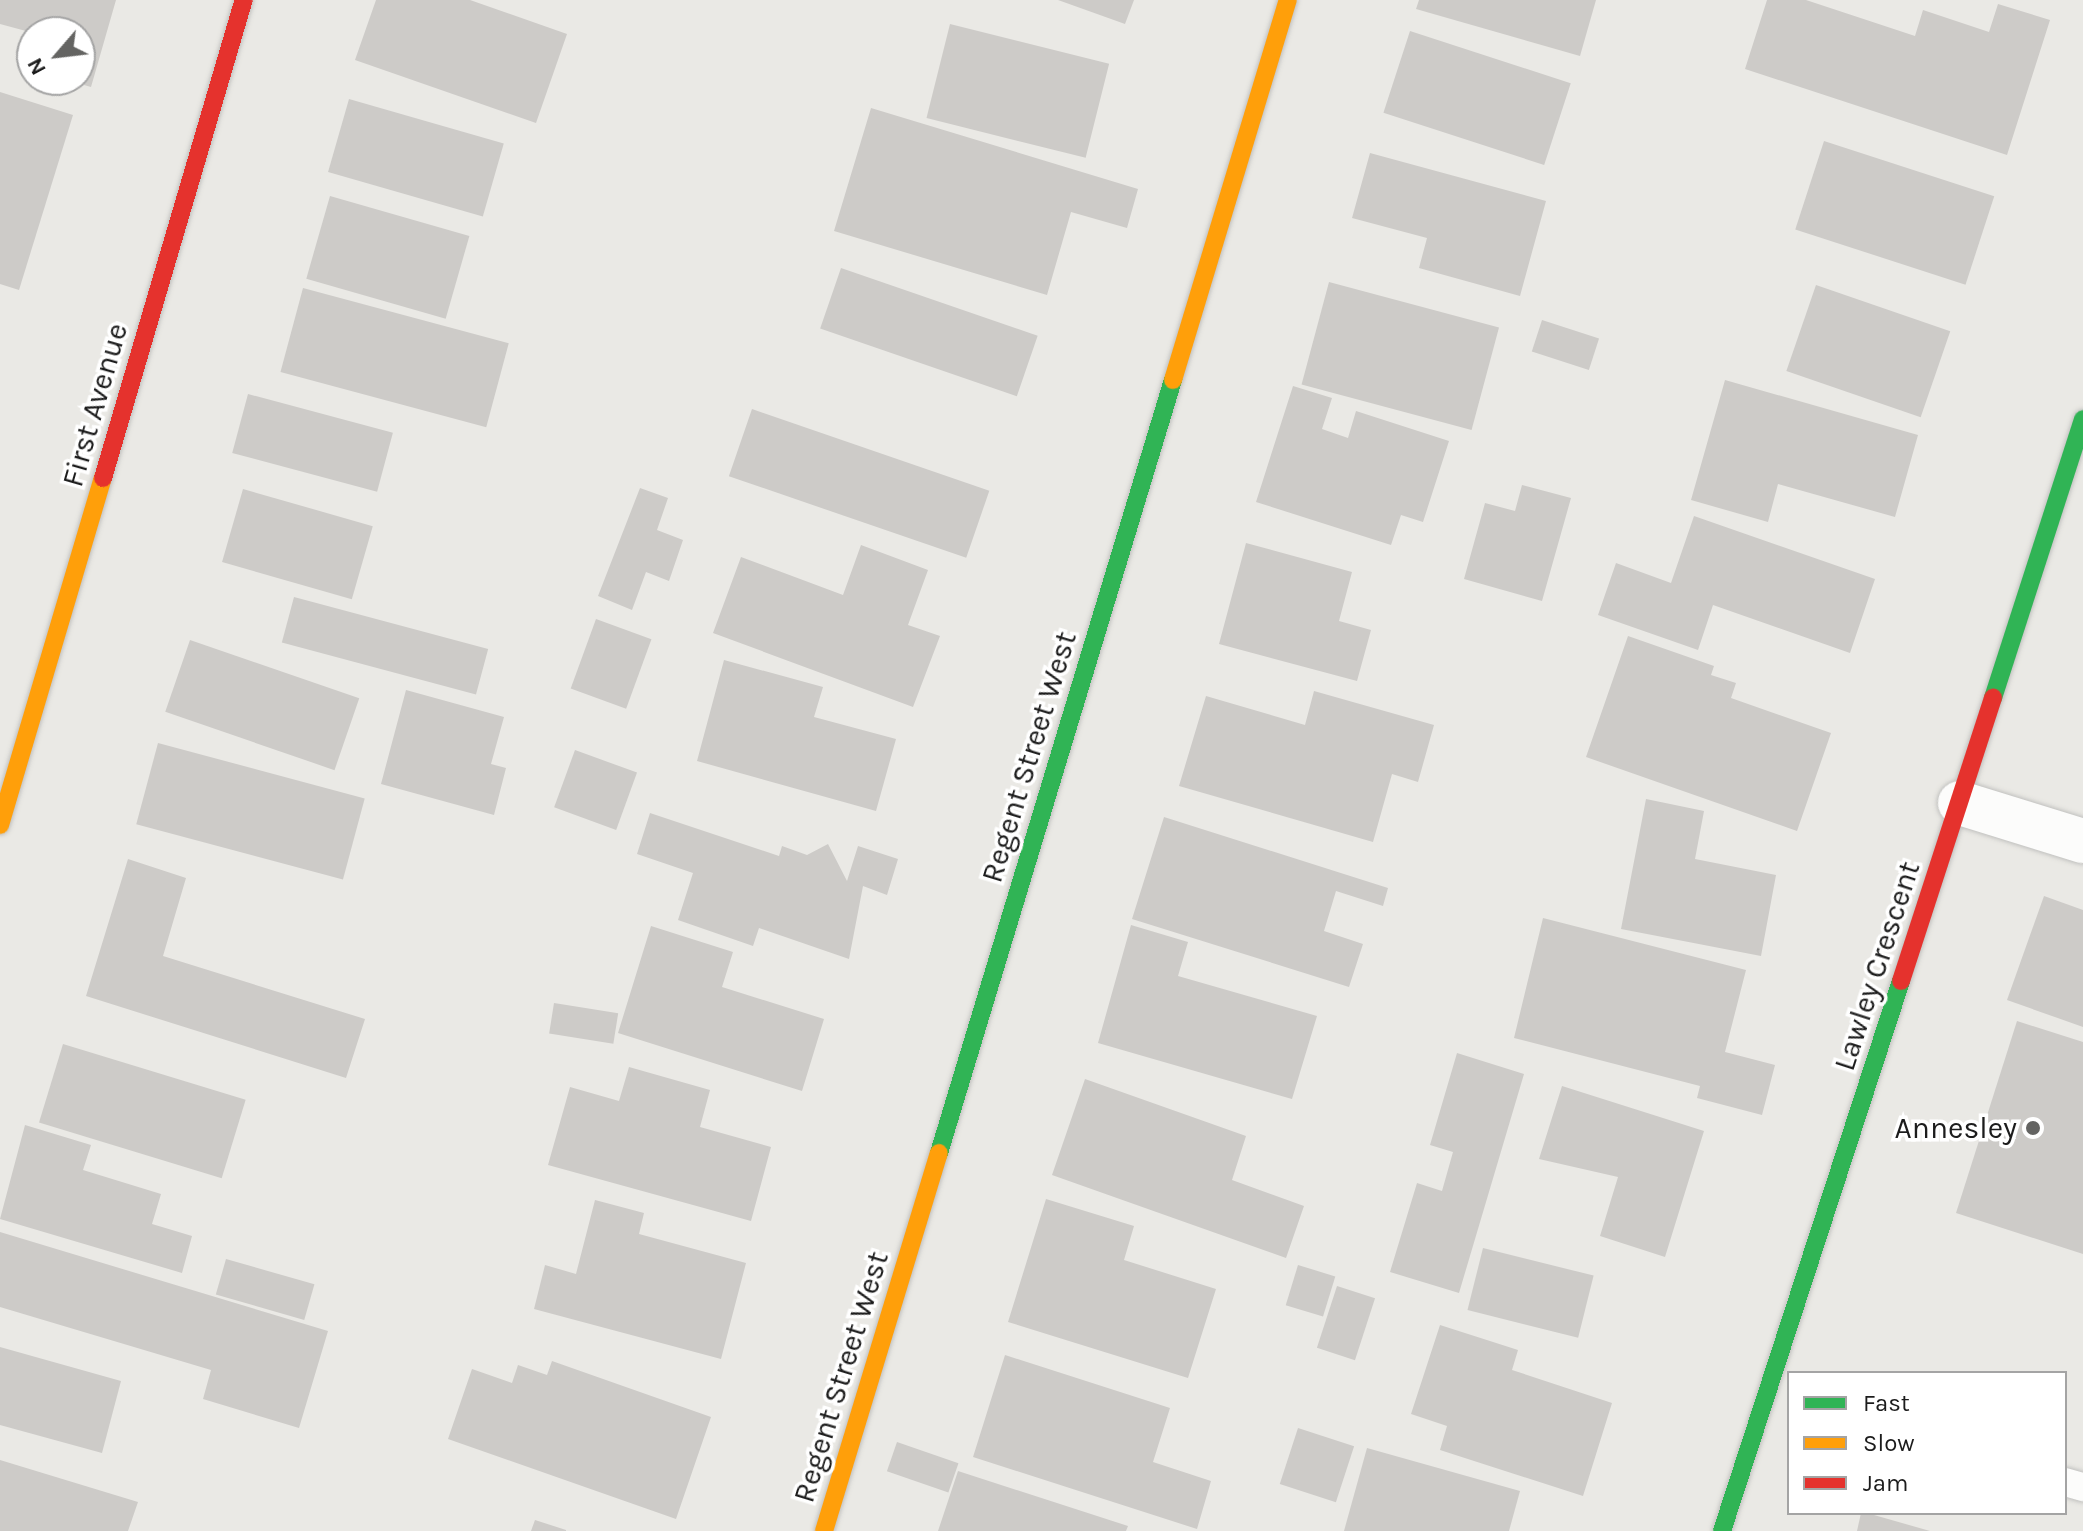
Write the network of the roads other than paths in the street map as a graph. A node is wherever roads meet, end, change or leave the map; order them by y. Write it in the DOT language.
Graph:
graph roads {
  1 [pos="244,0"];
  2 [pos="1288,0"];
  3 [pos="2083,419"];
  4 [pos="1960,803"];
  5 [pos="0,825"];
  6 [pos="2083,841"];
  7 [pos="1777,1393"];
  8 [pos="824,1531"];
  9 [pos="1722,1531"];
  1 -- 5 [label="street, First Avenue"];
  2 -- 8 [label="street, Regent Street West"];
  3 -- 4 [label="street, Lawley Crescent"];
  4 -- 6 [label="street"];
  4 -- 7 [label="street, Lawley Crescent"];
  7 -- 9 [label="street, Lawley Crescent"];
}
